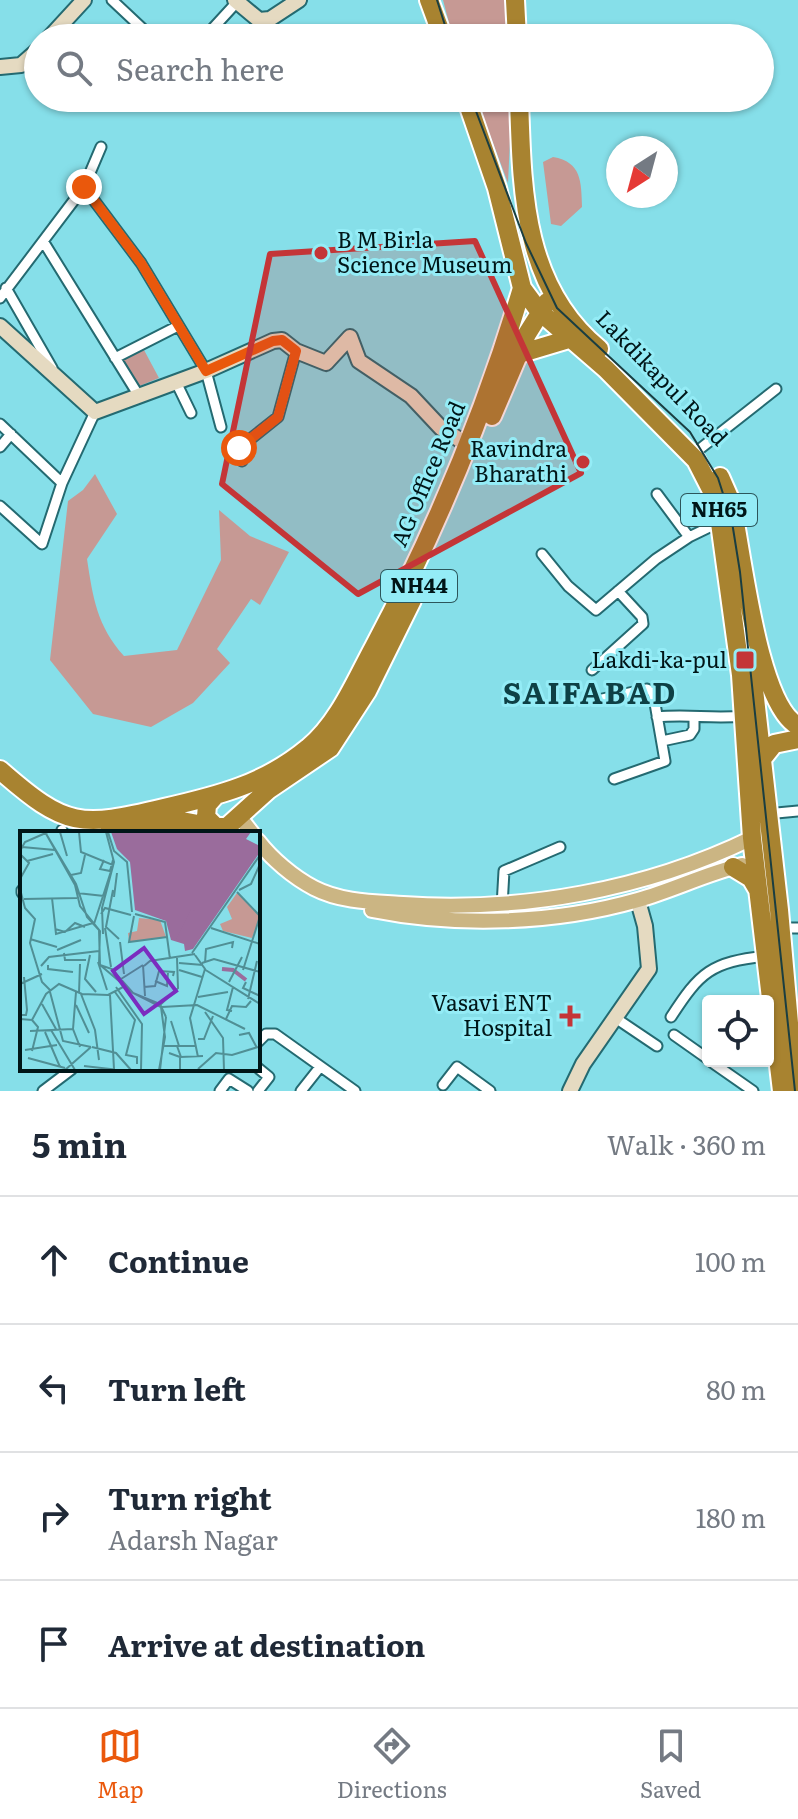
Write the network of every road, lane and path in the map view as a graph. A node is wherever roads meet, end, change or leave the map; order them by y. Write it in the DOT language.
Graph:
graph roads {
  1 [pos="84,0"];
  2 [pos="112,0"];
  3 [pos="299,0"];
  4 [pos="429,0"];
  5 [pos="515,0"];
  6 [pos="236,1"];
  7 [pos="267,19"];
  8 [pos="62,24"];
  9 [pos="138,24"];
  10 [pos="216,24"];
  11 [pos="262,24"];
  12 [pos="438,24"];
  13 [pos="516,24"];
  14 [pos="24,62"];
  15 [pos="0,67"];
  16 [pos="471,112"];
  17 [pos="519,112"];
  18 [pos="101,147"];
  19 [pos="84,187"];
  20 [pos="43,241"];
  21 [pos="541,271"];
  22 [pos="520,282"];
  23 [pos="6,288"];
  24 [pos="554,294"];
  25 [pos="0,298"];
  26 [pos="539,311"];
  27 [pos="0,326"];
  28 [pos="176,327"];
  29 [pos="569,339"];
  30 [pos="296,351"];
  31 [pos="519,354"];
  32 [pos="115,358"];
  33 [pos="206,371"];
  34 [pos="58,378"];
  35 [pos="176,382"];
  36 [pos="776,389"];
  37 [pos="139,396"];
  38 [pos="95,412"];
  39 [pos="191,413"];
  40 [pos="0,424"];
  41 [pos="221,427"];
  42 [pos="11,434"];
  43 [pos="468,445"];
  44 [pos="0,447"];
  45 [pos="701,448"];
  46 [pos="242,461"];
  47 [pos="62,483"];
  48 [pos="657,494"];
  49 [pos="0,506"];
  50 [pos="722,521"];
  51 [pos="689,537"];
  52 [pos="542,554"];
  53 [pos="618,591"];
  54 [pos="745,648"];
  55 [pos="592,670"];
  56 [pos="769,686"];
  57 [pos="598,700"];
  58 [pos="798,710"];
  59 [pos="744,716"];
  60 [pos="657,717"];
  61 [pos="694,718"];
  62 [pos="798,726"];
  63 [pos="798,739"];
  64 [pos="662,741"];
  65 [pos="763,758"];
  66 [pos="0,770"];
  67 [pos="614,779"];
  68 [pos="748,780"];
  69 [pos="0,786"];
  70 [pos="219,796"];
  71 [pos="798,811"];
  72 [pos="183,812"];
  73 [pos="760,815"];
  74 [pos="228,826"];
  75 [pos="67,831"];
  76 [pos="116,831"];
  77 [pos="752,838"];
  78 [pos="260,843"];
  79 [pos="560,847"];
  80 [pos="260,858"];
  81 [pos="731,858"];
  82 [pos="755,862"];
  83 [pos="758,890"];
  84 [pos="638,901"];
  85 [pos="502,906"];
  86 [pos="781,928"];
  87 [pos="766,956"];
  88 [pos="614,1017"];
  89 [pos="671,1017"];
  90 [pos="674,1035"];
  91 [pos="260,1040"];
  92 [pos="657,1046"];
  93 [pos="702,1055"];
  94 [pos="320,1067"];
  95 [pos="719,1067"];
  96 [pos="260,1070"];
  97 [pos="69,1071"];
  98 [pos="443,1085"];
  99 [pos="263,1089"];
  100 [pos="43,1091"];
  101 [pos="220,1091"];
  102 [pos="248,1091"];
  103 [pos="301,1091"];
  104 [pos="355,1091"];
  105 [pos="490,1091"];
  106 [pos="570,1091"];
  107 [pos="753,1091"];
  108 [pos="782,1091"];
  109 [pos="795,1091"];
  1 -- 8 [label="street"];
  2 -- 9 [label="street"];
  3 -- 7 [label="street"];
  4 -- 12 [label="highway"];
  5 -- 13 [label="highway"];
  6 -- 7 [label="street"];
  6 -- 10 [label="street"];
  7 -- 11 [label="street"];
  14 -- 15 [label="street"];
  16 -- 22 [label="highway"];
  17 -- 21 [label="highway, Lakdikapul Road"];
  18 -- 19 [label="street"];
  19 -- 20 [label="street"];
  19 -- 28 [label="street"];
  20 -- 23 [label="street"];
  20 -- 32 [label="street"];
  21 -- 22 [label="highway"];
  21 -- 24 [label="highway, Lakdikapul Road"];
  22 -- 26 [label="highway, NH65"];
  22 -- 43 [label="highway, AG Office Road / NH44"];
  23 -- 25 [label="street"];
  23 -- 34 [label="street"];
  24 -- 26 [label="highway, NH44"];
  24 -- 45 [label="highway, Lakdikapul Road / NH65"];
  26 -- 29 [label="highway, Lakdikapul Road / NH65"];
  26 -- 31 [label="highway, AG Office Road / NH44"];
  27 -- 34 [label="street"];
  28 -- 32 [label="street"];
  28 -- 33 [label="street"];
  29 -- 31 [label="highway"];
  29 -- 50 [label="highway, Lakdikapul Road / NH65"];
  30 -- 33 [label="street"];
  30 -- 43 [label="street"];
  30 -- 46 [label="street"];
  31 -- 74 [label="highway, AG Office Road / NH44"];
  32 -- 37 [label="street"];
  33 -- 35 [label="street"];
  33 -- 41 [label="street"];
  34 -- 38 [label="street"];
  35 -- 37 [label="street"];
  35 -- 39 [label="street"];
  36 -- 45 [label="street"];
  37 -- 38 [label="street"];
  38 -- 47 [label="street"];
  40 -- 42 [label="street"];
  42 -- 44 [label="street"];
  42 -- 47 [label="street"];
  43 -- 70 [label="highway, AG Office Road / NH44"];
  45 -- 54 [label="highway, Lakdikapul Road / NH65"];
  47 -- 49 [label="street"];
  48 -- 51 [label="street"];
  50 -- 51 [label="street"];
  50 -- 54 [label="highway, Lakdikapul Road / NH65"];
  51 -- 53 [label="street"];
  52 -- 53 [label="street"];
  53 -- 55 [label="street"];
  54 -- 56 [label="highway, Lakdikapul Road / NH65"];
  54 -- 59 [label="highway, Lakdikapul Road / NH65"];
  54 -- 65 [label="highway, Lakdikapul Road / NH65"];
  56 -- 58 [label="highway"];
  56 -- 62 [label="highway, Lakdikapul Road / NH65"];
  57 -- 60 [label="street"];
  59 -- 61 [label="street"];
  59 -- 68 [label="highway, Lakdikapul Road / NH65"];
  60 -- 61 [label="street"];
  60 -- 64 [label="street"];
  61 -- 64 [label="street"];
  63 -- 65 [label="highway"];
  64 -- 67 [label="street"];
  65 -- 68 [label="highway"];
  65 -- 73 [label="highway, Lakdikapul Road / NH65"];
  66 -- 72 [label="highway, NH44"];
  68 -- 73 [label="highway, Lakdikapul Road / NH65"];
  69 -- 75 [label="highway"];
  70 -- 72 [label="highway, NH44"];
  70 -- 74 [label="highway"];
  70 -- 74 [label="highway"];
  71 -- 73 [label="street"];
  72 -- 74 [label="highway, NH44"];
  72 -- 76 [label="highway, NH44"];
  73 -- 77 [label="highway, Lakdikapul Road / NH65"];
  73 -- 86 [label="highway, Lakdikapul Road / NH65"];
  77 -- 81 [label="main road"];
  77 -- 82 [label="highway, Lakdikapul Road / NH65"];
  78 -- 85 [label="main road"];
  79 -- 85 [label="street"];
  80 -- 84 [label="main road"];
  81 -- 82 [label="main road"];
  81 -- 83 [label="highway"];
  81 -- 84 [label="main road"];
  81 -- 85 [label="main road"];
  82 -- 83 [label="highway, Lakdikapul Road / NH65"];
  83 -- 86 [label="highway, Lakdikapul Road / NH65"];
  84 -- 88 [label="street"];
  86 -- 87 [label="highway, Lakdikapul Road / NH65"];
  86 -- 109 [label="highway, Lakdikapul Road / NH65"];
  87 -- 89 [label="street"];
  87 -- 108 [label="highway, Lakdikapul Road / NH65"];
  88 -- 92 [label="street"];
  88 -- 106 [label="street"];
  90 -- 93 [label="street"];
  91 -- 94 [label="street"];
  94 -- 103 [label="street"];
  94 -- 104 [label="street"];
  95 -- 107 [label="street"];
  96 -- 99 [label="street"];
  97 -- 100 [label="street"];
  98 -- 105 [label="street"];
  101 -- 102 [label="street"];
}
